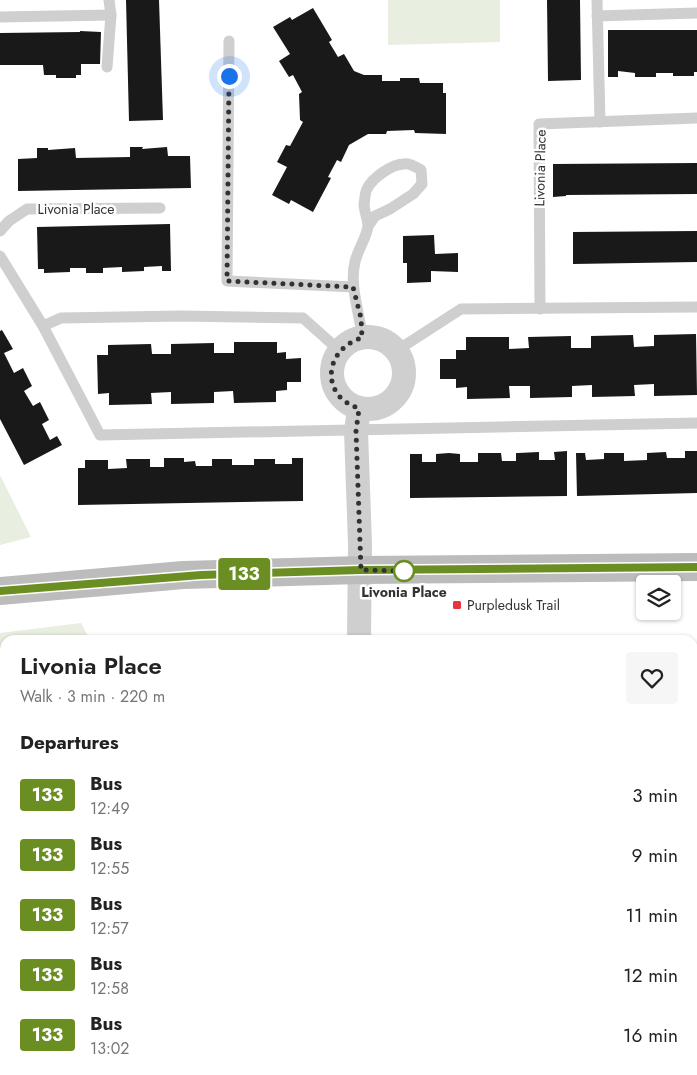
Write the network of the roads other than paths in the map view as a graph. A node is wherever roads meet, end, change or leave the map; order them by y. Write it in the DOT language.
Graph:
graph roads {
  1 [pos="109,0"];
  2 [pos="597,0"];
  3 [pos="697,13"];
  4 [pos="111,16"];
  5 [pos="597,16"];
  6 [pos="0,17"];
  7 [pos="229,40"];
  8 [pos="107,67"];
  9 [pos="697,118"];
  10 [pos="600,122"];
  11 [pos="160,208"];
  12 [pos="368,226"];
  13 [pos="0,231"];
  14 [pos="0,256"];
  15 [pos="353,287"];
  16 [pos="697,307"];
  17 [pos="540,309"];
  18 [pos="43,326"];
  19 [pos="362,338"];
  20 [pos="396,350"];
  21 [pos="340,351"];
  22 [pos="357,420"];
  23 [pos="697,423"];
  24 [pos="697,567"];
  25 [pos="361,570"];
  26 [pos="0,591"];
  27 [pos="359,635"];
  1 -- 4 [label="lane"];
  2 -- 5 [label="lane"];
  3 -- 5 [label="lane"];
  4 -- 6 [label="lane"];
  4 -- 8 [label="lane"];
  5 -- 10 [label="lane"];
  7 -- 15 [label="lane"];
  9 -- 10 [label="lane, Livonia Place"];
  10 -- 17 [label="lane, Livonia Place"];
  11 -- 13 [label="lane, Livonia Place"];
  12 -- 12 [label="lane"];
  12 -- 15 [label="lane"];
  14 -- 18 [label="lane"];
  15 -- 19 [label="lane"];
  16 -- 17 [label="lane"];
  17 -- 20 [label="lane"];
  18 -- 21 [label="lane"];
  18 -- 22 [label="lane"];
  19 -- 20 [label="street"];
  19 -- 21 [label="street"];
  20 -- 22 [label="street"];
  21 -- 22 [label="street"];
  22 -- 23 [label="lane"];
  22 -- 25 [label="street"];
  24 -- 25 [label="main road"];
  25 -- 26 [label="main road"];
  25 -- 27 [label="street"];
}
